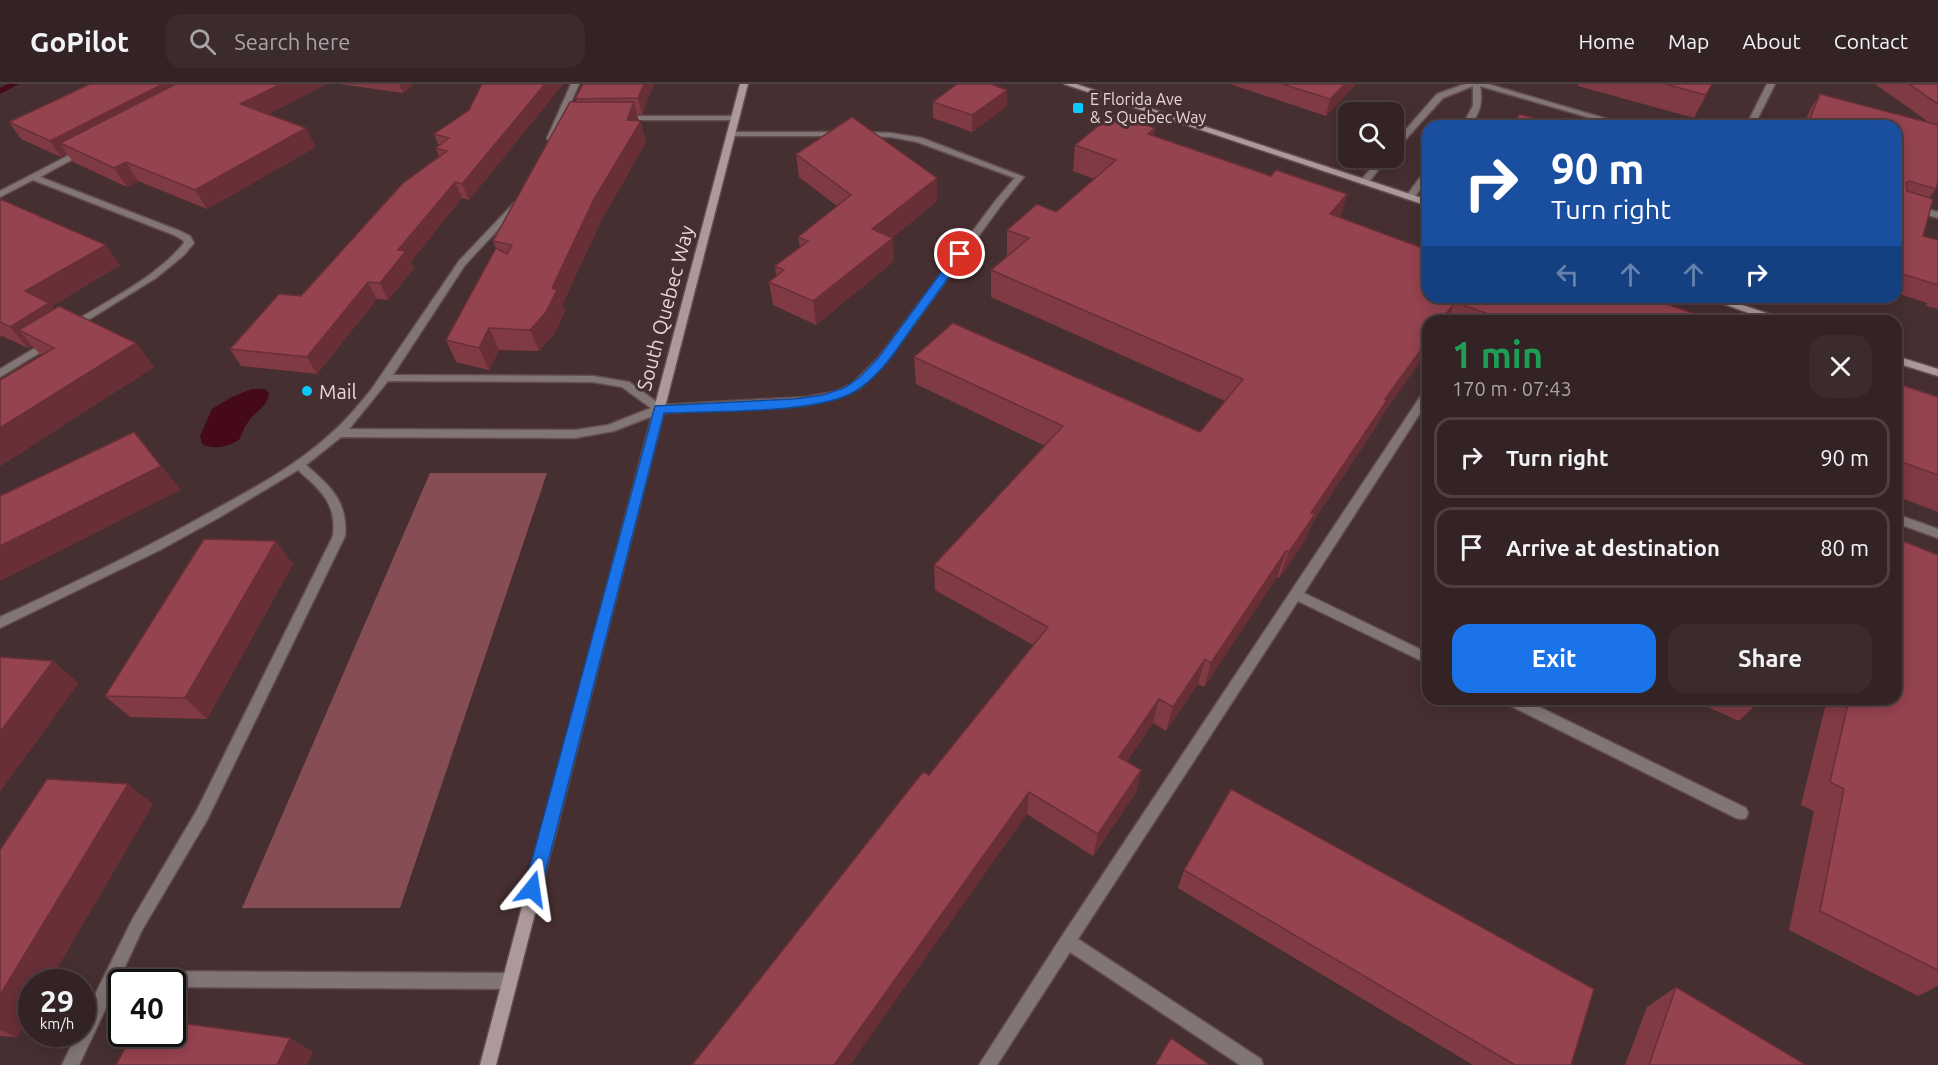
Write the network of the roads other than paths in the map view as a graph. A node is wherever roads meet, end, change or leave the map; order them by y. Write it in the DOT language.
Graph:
graph roads {
  1 [pos="575,84"];
  2 [pos="744,84"];
  3 [pos="1068,84"];
  4 [pos="1476,84"];
  5 [pos="1771,84"];
  6 [pos="616,118"];
  7 [pos="735,118"];
  8 [pos="1471,120"];
  9 [pos="1605,120"];
  10 [pos="1753,120"];
  11 [pos="731,134"];
  12 [pos="1404,136"];
  13 [pos="93,146"];
  14 [pos="546,150"];
  15 [pos="1376,168"];
  16 [pos="32,177"];
  17 [pos="1422,181"];
  18 [pos="1364,182"];
  19 [pos="0,194"];
  20 [pos="1410,197"];
  21 [pos="523,198"];
  22 [pos="1422,201"];
  23 [pos="1902,205"];
  24 [pos="1938,215"];
  25 [pos="1727,303"];
  26 [pos="1763,315"];
  27 [pos="67,331"];
  28 [pos="57,337"];
  29 [pos="1902,361"];
  30 [pos="1938,373"];
  31 [pos="0,374"];
  32 [pos="385,378"];
  33 [pos="1422,402"];
  34 [pos="659,409"];
  35 [pos="339,433"];
  36 [pos="298,464"];
  37 [pos="1902,520"];
  38 [pos="1938,534"];
  39 [pos="1295,594"];
  40 [pos="0,623"];
  41 [pos="1422,656"];
  42 [pos="1522,705"];
  43 [pos="1741,813"];
  44 [pos="1067,941"];
  45 [pos="116,969"];
  46 [pos="186,979"];
  47 [pos="508,981"];
  48 [pos="108,985"];
  49 [pos="70,1065"];
  50 [pos="488,1065"];
  51 [pos="987,1065"];
  52 [pos="1256,1065"];
  1 -- 14 [label="street"];
  2 -- 7 [label="street, South Quebec Way"];
  3 -- 18 [label="street"];
  4 -- 8 [label="street"];
  4 -- 9 [label="street"];
  4 -- 12 [label="street"];
  5 -- 10 [label="street"];
  6 -- 7 [label="street"];
  7 -- 11 [label="street, South Quebec Way"];
  11 -- 34 [label="street, South Quebec Way"];
  11 -- 34 [label="street"];
  13 -- 16 [label="street"];
  15 -- 18 [label="street"];
  16 -- 19 [label="street"];
  16 -- 27 [label="street"];
  17 -- 20 [label="street"];
  18 -- 20 [label="street"];
  20 -- 22 [label="street"];
  21 -- 32 [label="street"];
  23 -- 24 [label="street"];
  25 -- 26 [label="street"];
  28 -- 31 [label="street"];
  29 -- 30 [label="street"];
  32 -- 34 [label="street"];
  32 -- 35 [label="street"];
  33 -- 39 [label="street"];
  34 -- 35 [label="street"];
  34 -- 47 [label="street, South Quebec Way"];
  35 -- 36 [label="street"];
  36 -- 40 [label="street"];
  36 -- 45 [label="street"];
  37 -- 38 [label="street"];
  39 -- 41 [label="street"];
  39 -- 44 [label="street"];
  42 -- 43 [label="street"];
  44 -- 51 [label="street"];
  44 -- 52 [label="street"];
  46 -- 47 [label="street"];
  47 -- 50 [label="street, South Quebec Way"];
  48 -- 49 [label="street"];
}
